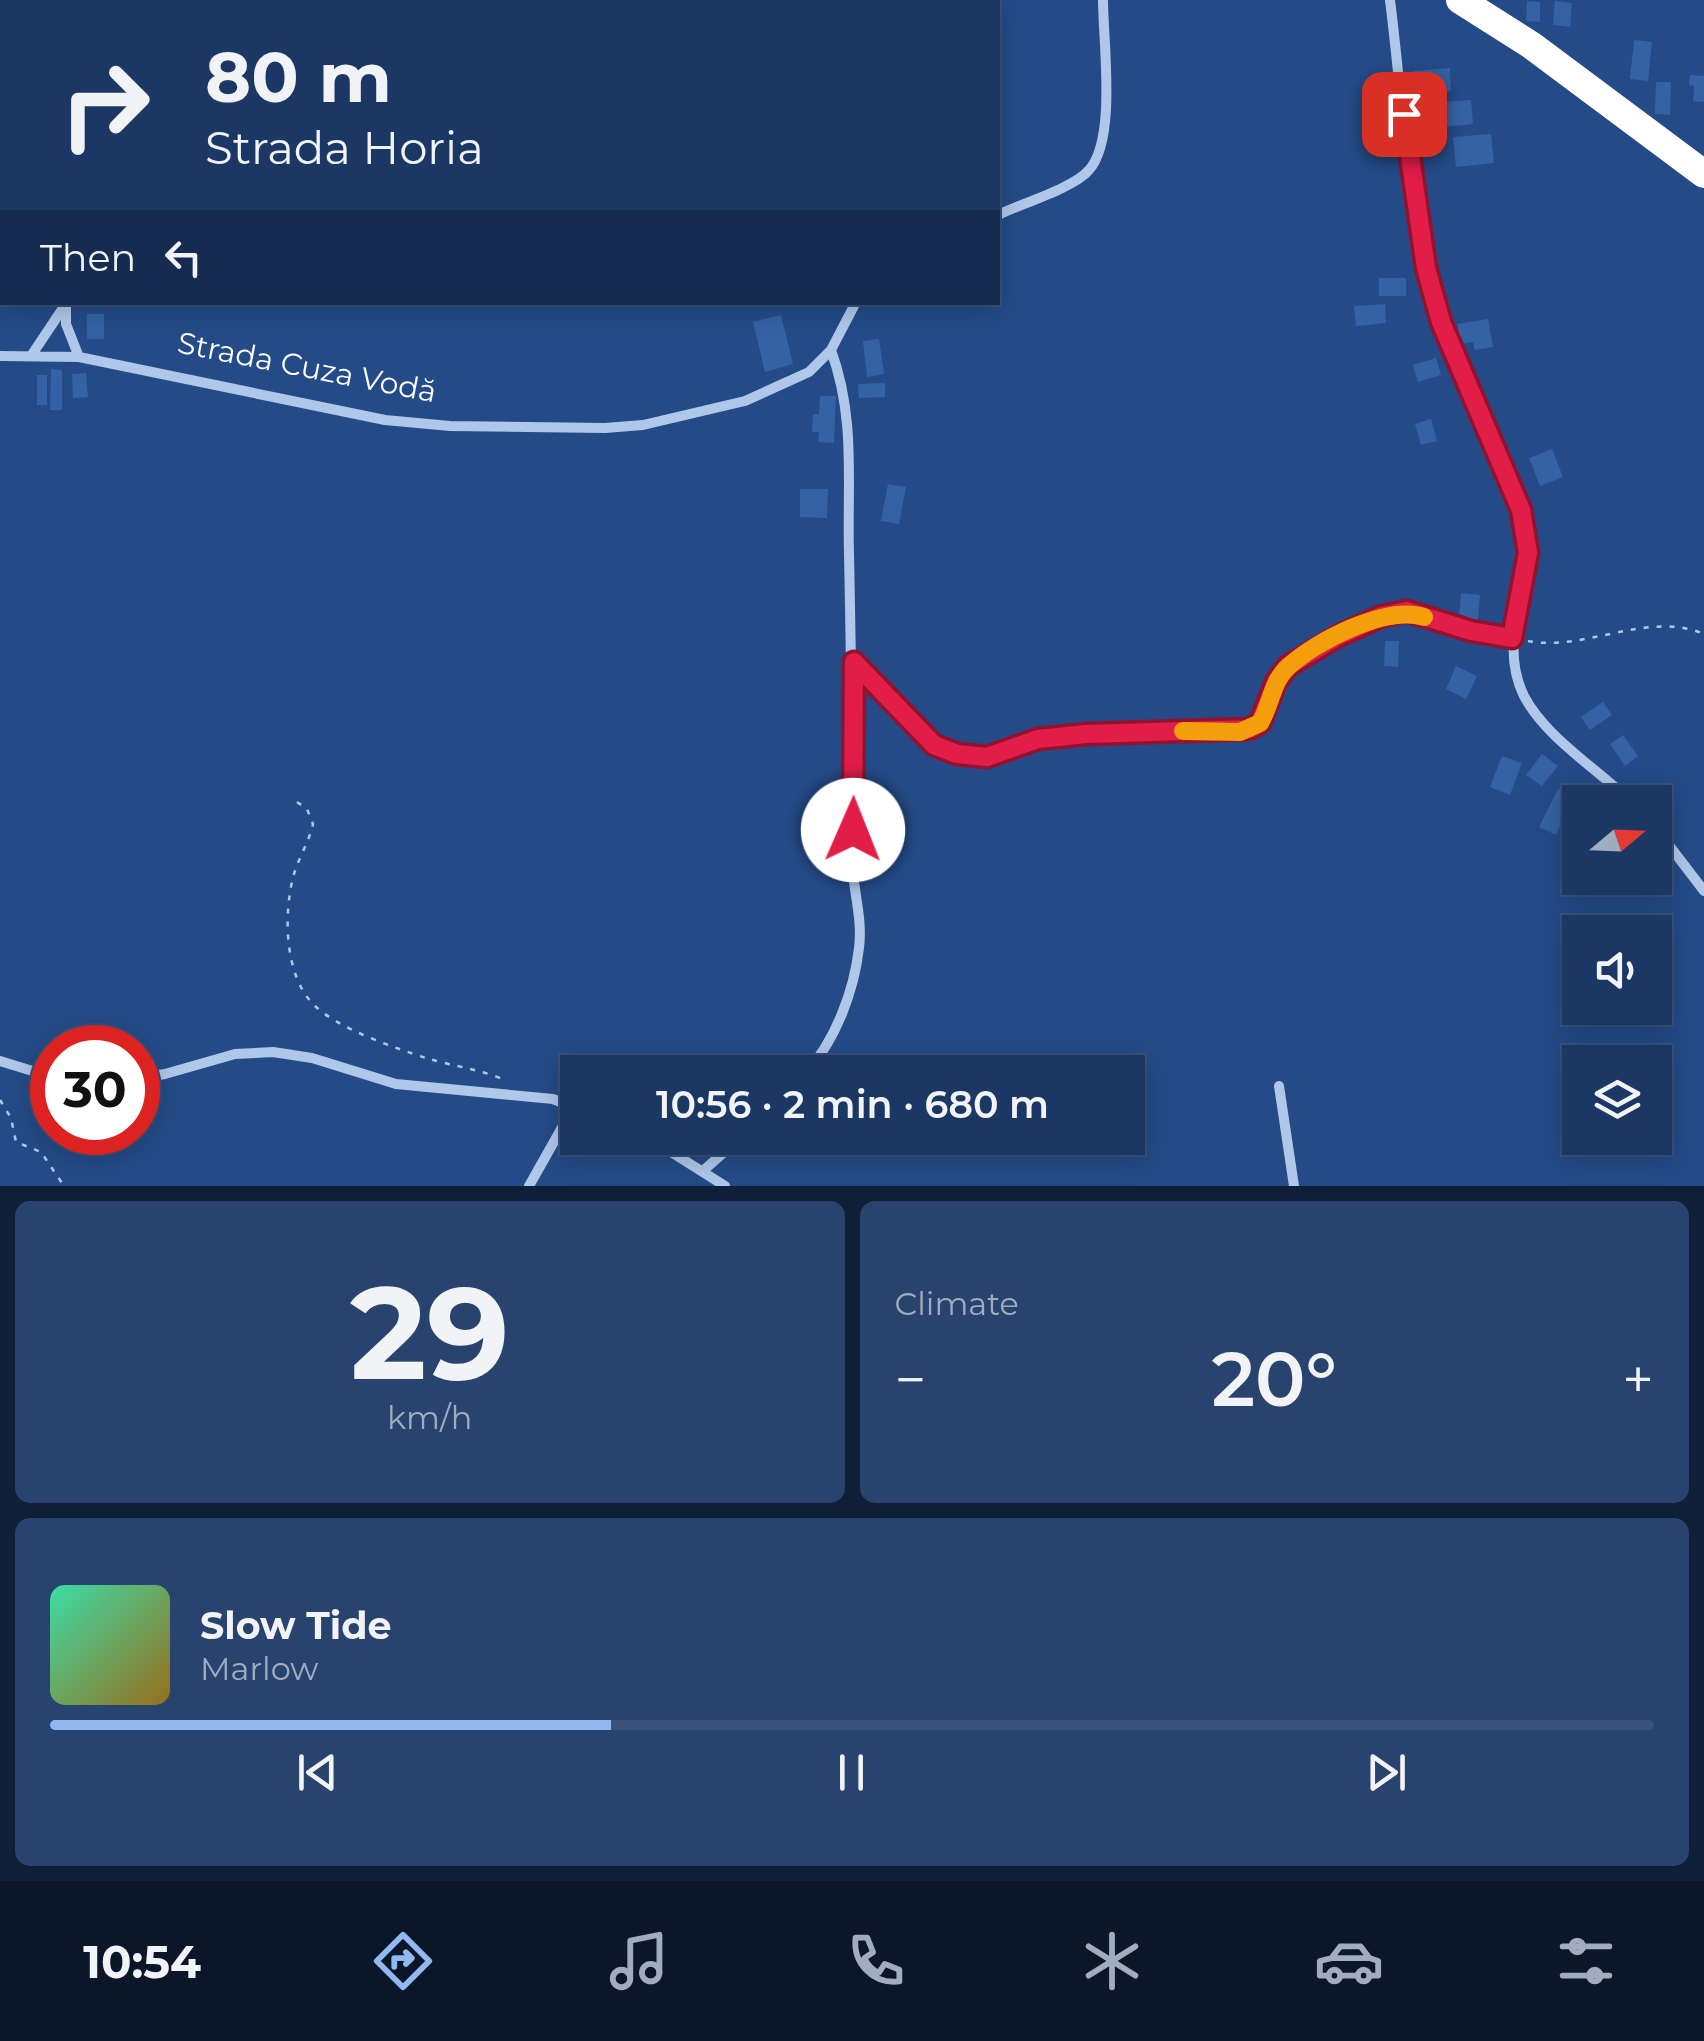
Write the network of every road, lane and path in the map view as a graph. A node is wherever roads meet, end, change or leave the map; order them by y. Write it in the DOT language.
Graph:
graph roads {
  1 [pos="1103,0"];
  2 [pos="1390,0"];
  3 [pos="1460,0"];
  4 [pos="1704,174"];
  5 [pos="1000,214"];
  6 [pos="66,305"];
  7 [pos="67,305"];
  8 [pos="854,305"];
  9 [pos="831,350"];
  10 [pos="0,356"];
  11 [pos="31,356"];
  12 [pos="78,357"];
  13 [pos="1704,634"];
  14 [pos="1512,638"];
  15 [pos="854,662"];
  16 [pos="1612,785"];
  17 [pos="297,802"];
  18 [pos="1672,849"];
  19 [pos="1704,891"];
  20 [pos="818,1055"];
  21 [pos="0,1061"];
  22 [pos="30,1070"];
  23 [pos="160,1075"];
  24 [pos="1279,1086"];
  25 [pos="532,1097"];
  26 [pos="0,1100"];
  27 [pos="560,1104"];
  28 [pos="560,1131"];
  29 [pos="678,1155"];
  30 [pos="721,1155"];
  31 [pos="704,1170"];
  32 [pos="64,1186"];
  33 [pos="529,1186"];
  34 [pos="725,1186"];
  35 [pos="1294,1186"];
  1 -- 5 [label="street"];
  2 -- 14 [label="street"];
  3 -- 4 [label="highway"];
  6 -- 11 [label="street"];
  7 -- 12 [label="street"];
  8 -- 9 [label="street, Strada Cuza Vodă"];
  9 -- 12 [label="street, Strada Cuza Vodă"];
  9 -- 15 [label="street"];
  10 -- 11 [label="street, Strada Cuza Vodă"];
  11 -- 12 [label="street, Strada Cuza Vodă"];
  13 -- 14 [label="path"];
  14 -- 15 [label="street"];
  14 -- 16 [label="street"];
  15 -- 20 [label="street"];
  17 -- 25 [label="path"];
  18 -- 19 [label="street"];
  21 -- 22 [label="street"];
  23 -- 25 [label="street"];
  24 -- 35 [label="street"];
  25 -- 27 [label="street"];
  26 -- 32 [label="path"];
  28 -- 33 [label="street"];
  29 -- 31 [label="street"];
  30 -- 31 [label="street"];
  31 -- 34 [label="street"];
}
